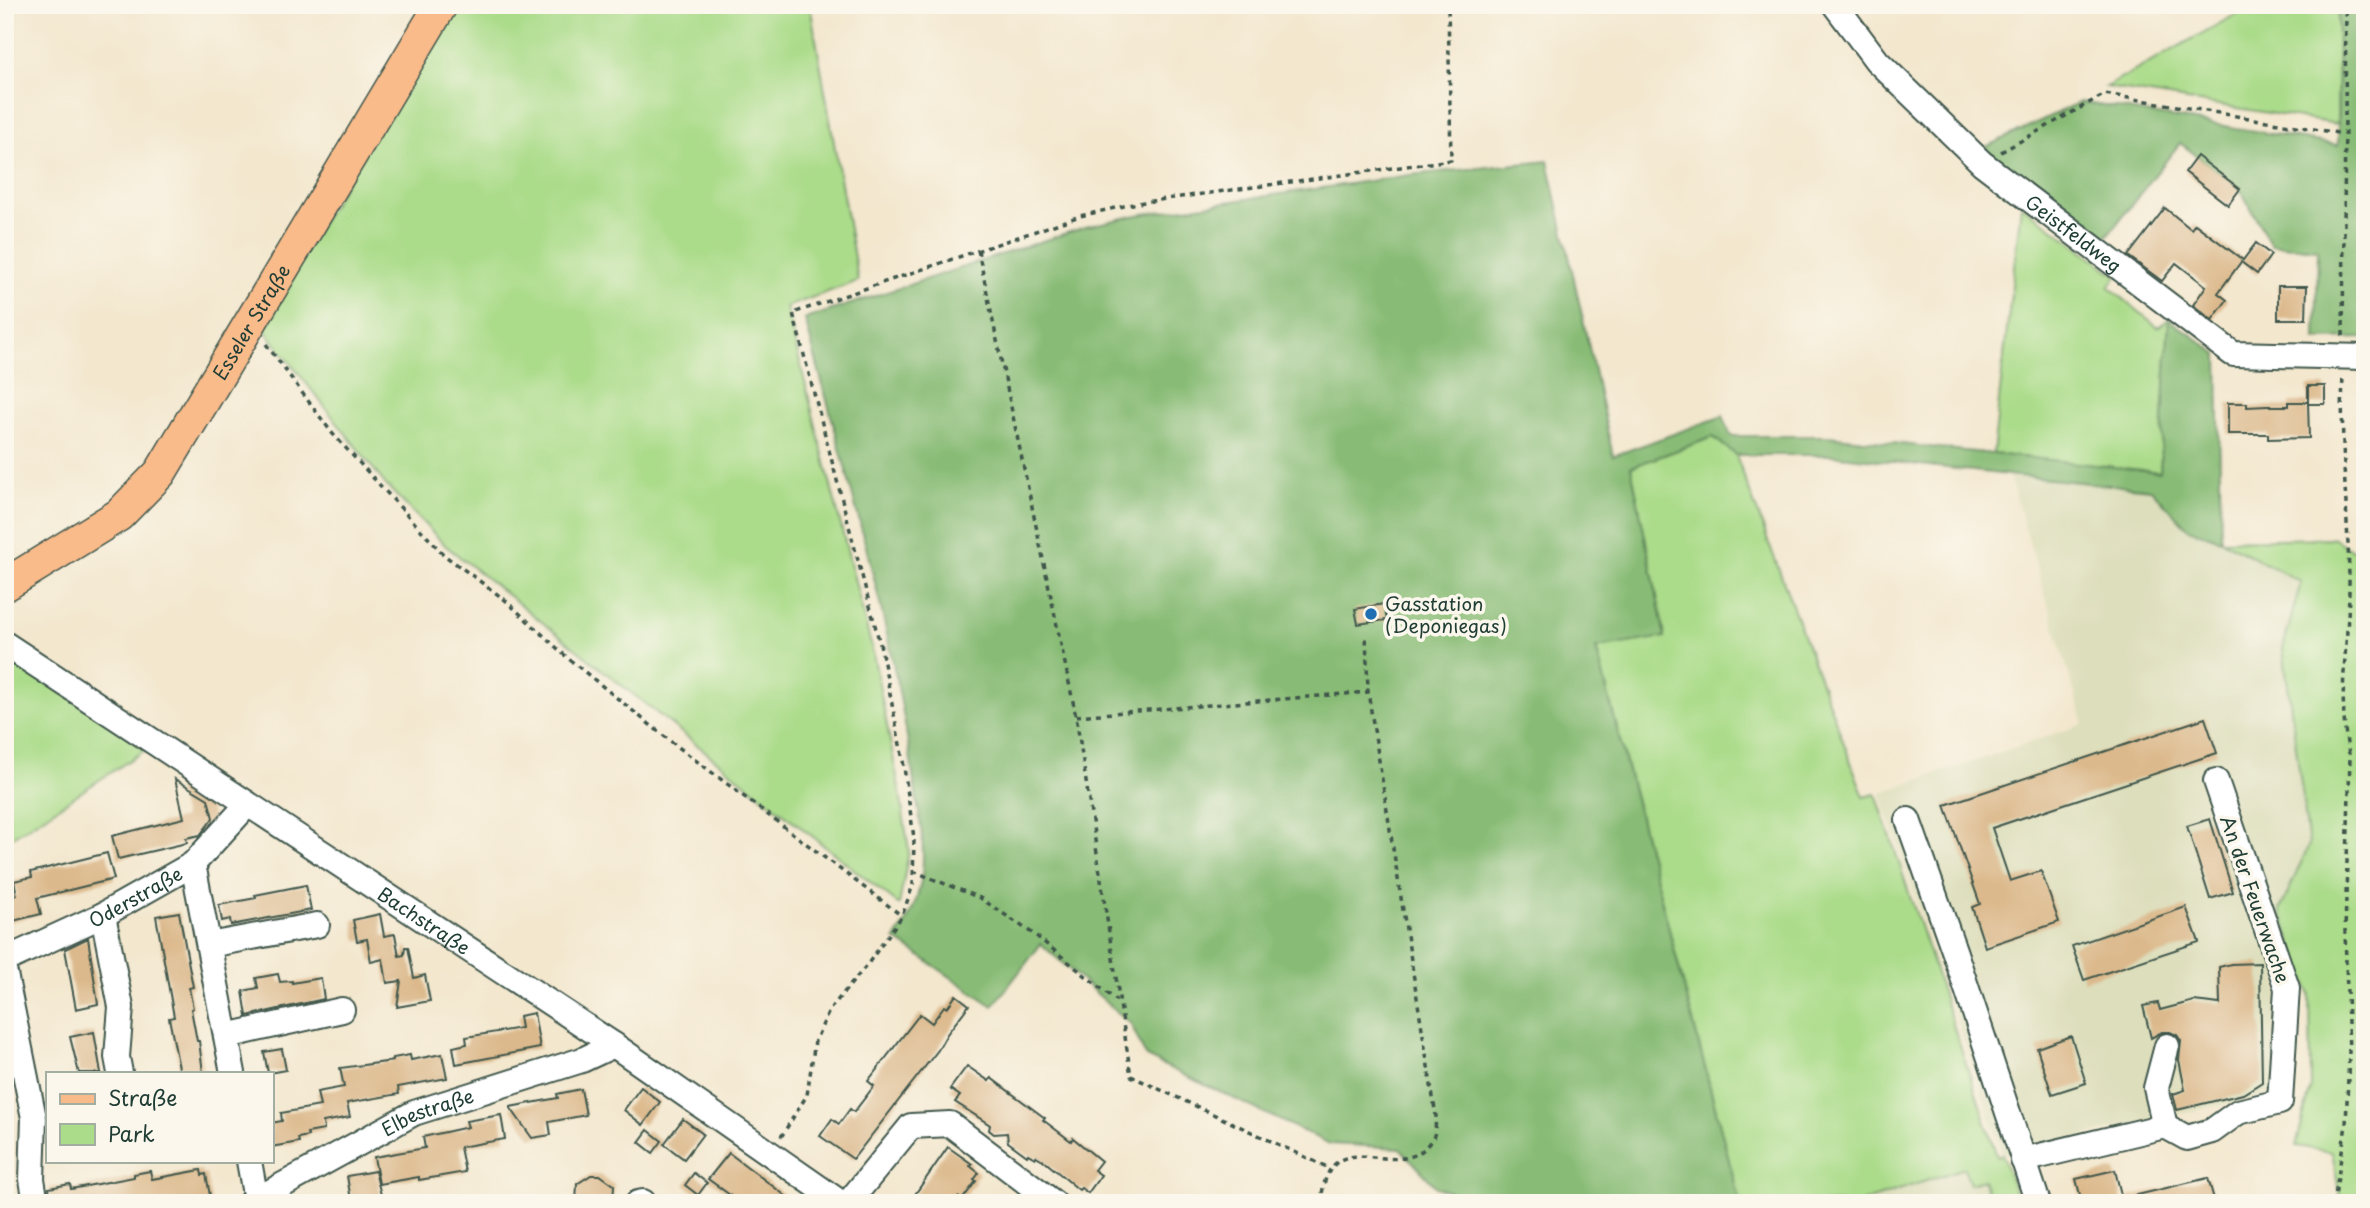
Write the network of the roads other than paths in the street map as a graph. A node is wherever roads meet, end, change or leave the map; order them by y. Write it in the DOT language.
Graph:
graph roads {
  1 [pos="441,5"];
  2 [pos="1835,5"];
  3 [pos="2354,357"];
  4 [pos="5,585"];
  5 [pos="5,644"];
  6 [pos="2216,781"];
  7 [pos="247,805"];
  8 [pos="1908,820"];
  9 [pos="193,864"];
  10 [pos="103,915"];
  11 [pos="317,925"];
  12 [pos="209,945"];
  13 [pos="5,960"];
  14 [pos="5,974"];
  15 [pos="342,1010"];
  16 [pos="226,1036"];
  17 [pos="614,1045"];
  18 [pos="2167,1046"];
  19 [pos="120,1072"];
  20 [pos="233,1072"];
  21 [pos="2165,1126"];
  22 [pos="2023,1160"];
  23 [pos="249,1162"];
  24 [pos="253,1201"];
  25 [pos="643,1202"];
  26 [pos="36,1203"];
  27 [pos="638,1203"];
  28 [pos="841,1203"];
  29 [pos="848,1203"];
  30 [pos="1054,1203"];
  31 [pos="2038,1203"];
  1 -- 4 [label="main road, Esseler Straße"];
  2 -- 3 [label="street, Geistfeldweg"];
  5 -- 7 [label="street, Bachstraße"];
  6 -- 21 [label="street, An der Feuerwache"];
  7 -- 9 [label="street, Oderstraße"];
  7 -- 17 [label="street, Bachstraße"];
  8 -- 22 [label="street"];
  9 -- 10 [label="street, Oderstraße"];
  9 -- 12 [label="street"];
  10 -- 13 [label="street, Oderstraße"];
  10 -- 19 [label="street"];
  11 -- 12 [label="street"];
  12 -- 16 [label="street"];
  14 -- 26 [label="street"];
  15 -- 16 [label="street"];
  16 -- 20 [label="street"];
  17 -- 24 [label="street, Elbestraße"];
  17 -- 28 [label="street, Bachstraße"];
  18 -- 21 [label="street"];
  21 -- 22 [label="street"];
  22 -- 31 [label="street"];
  23 -- 24 [label="street"];
  25 -- 27 [label="street"];
  29 -- 30 [label="street"];
}
